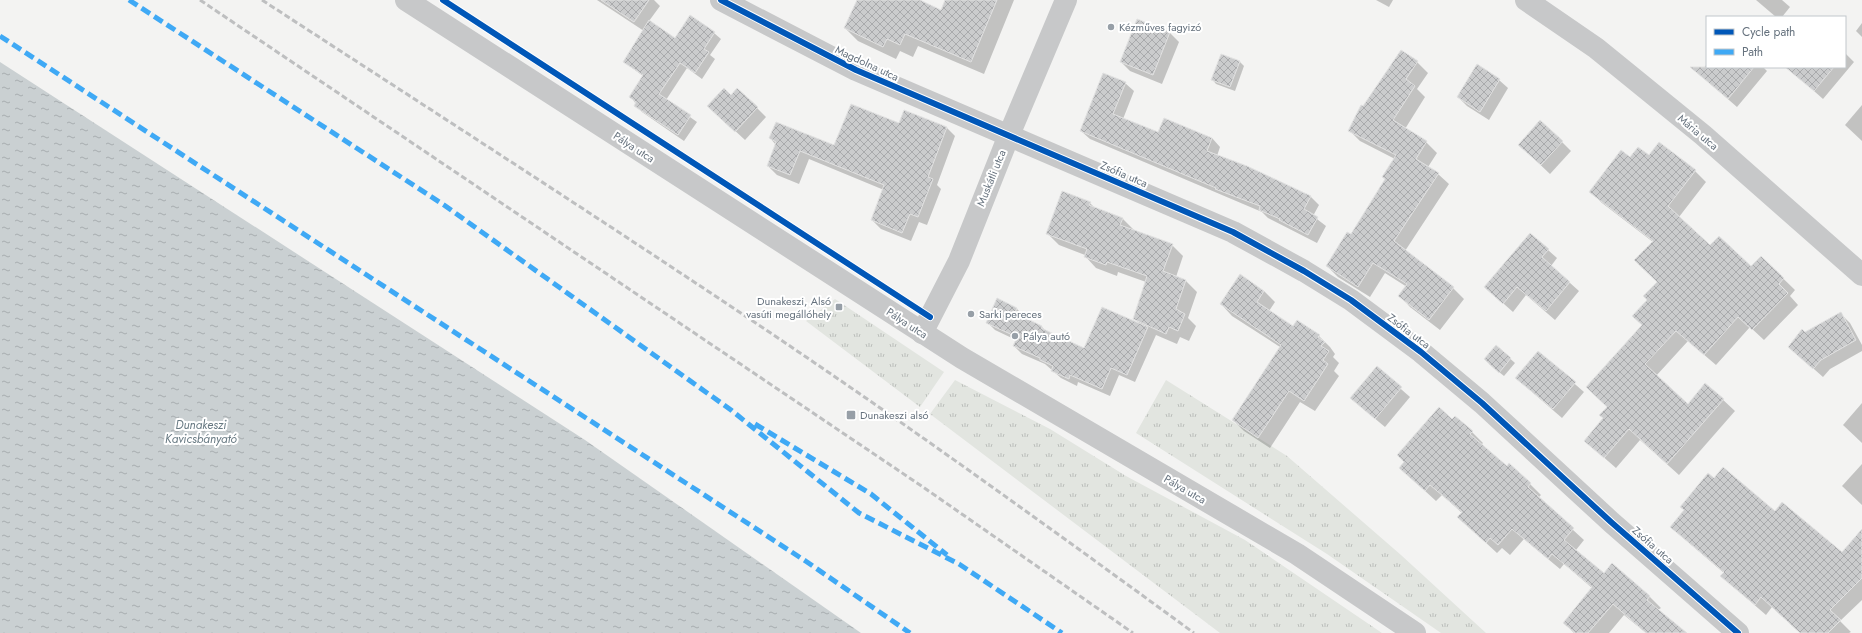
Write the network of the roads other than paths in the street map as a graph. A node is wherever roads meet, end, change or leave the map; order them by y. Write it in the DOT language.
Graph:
graph roads {
  1 [pos="406,0"];
  2 [pos="721,0"];
  3 [pos="1066,0"];
  4 [pos="1526,0"];
  5 [pos="1009,135"];
  6 [pos="1862,275"];
  7 [pos="922,333"];
  8 [pos="1414,633"];
  9 [pos="1738,633"];
  1 -- 7 [label="street, Pálya utca"];
  2 -- 5 [label="street, Magdolna utca"];
  3 -- 5 [label="street, Muskátli utca"];
  4 -- 6 [label="street, Mária utca"];
  5 -- 7 [label="street, Muskátli utca"];
  5 -- 9 [label="street, Zsófia utca"];
  7 -- 8 [label="street, Pálya utca"];
}
